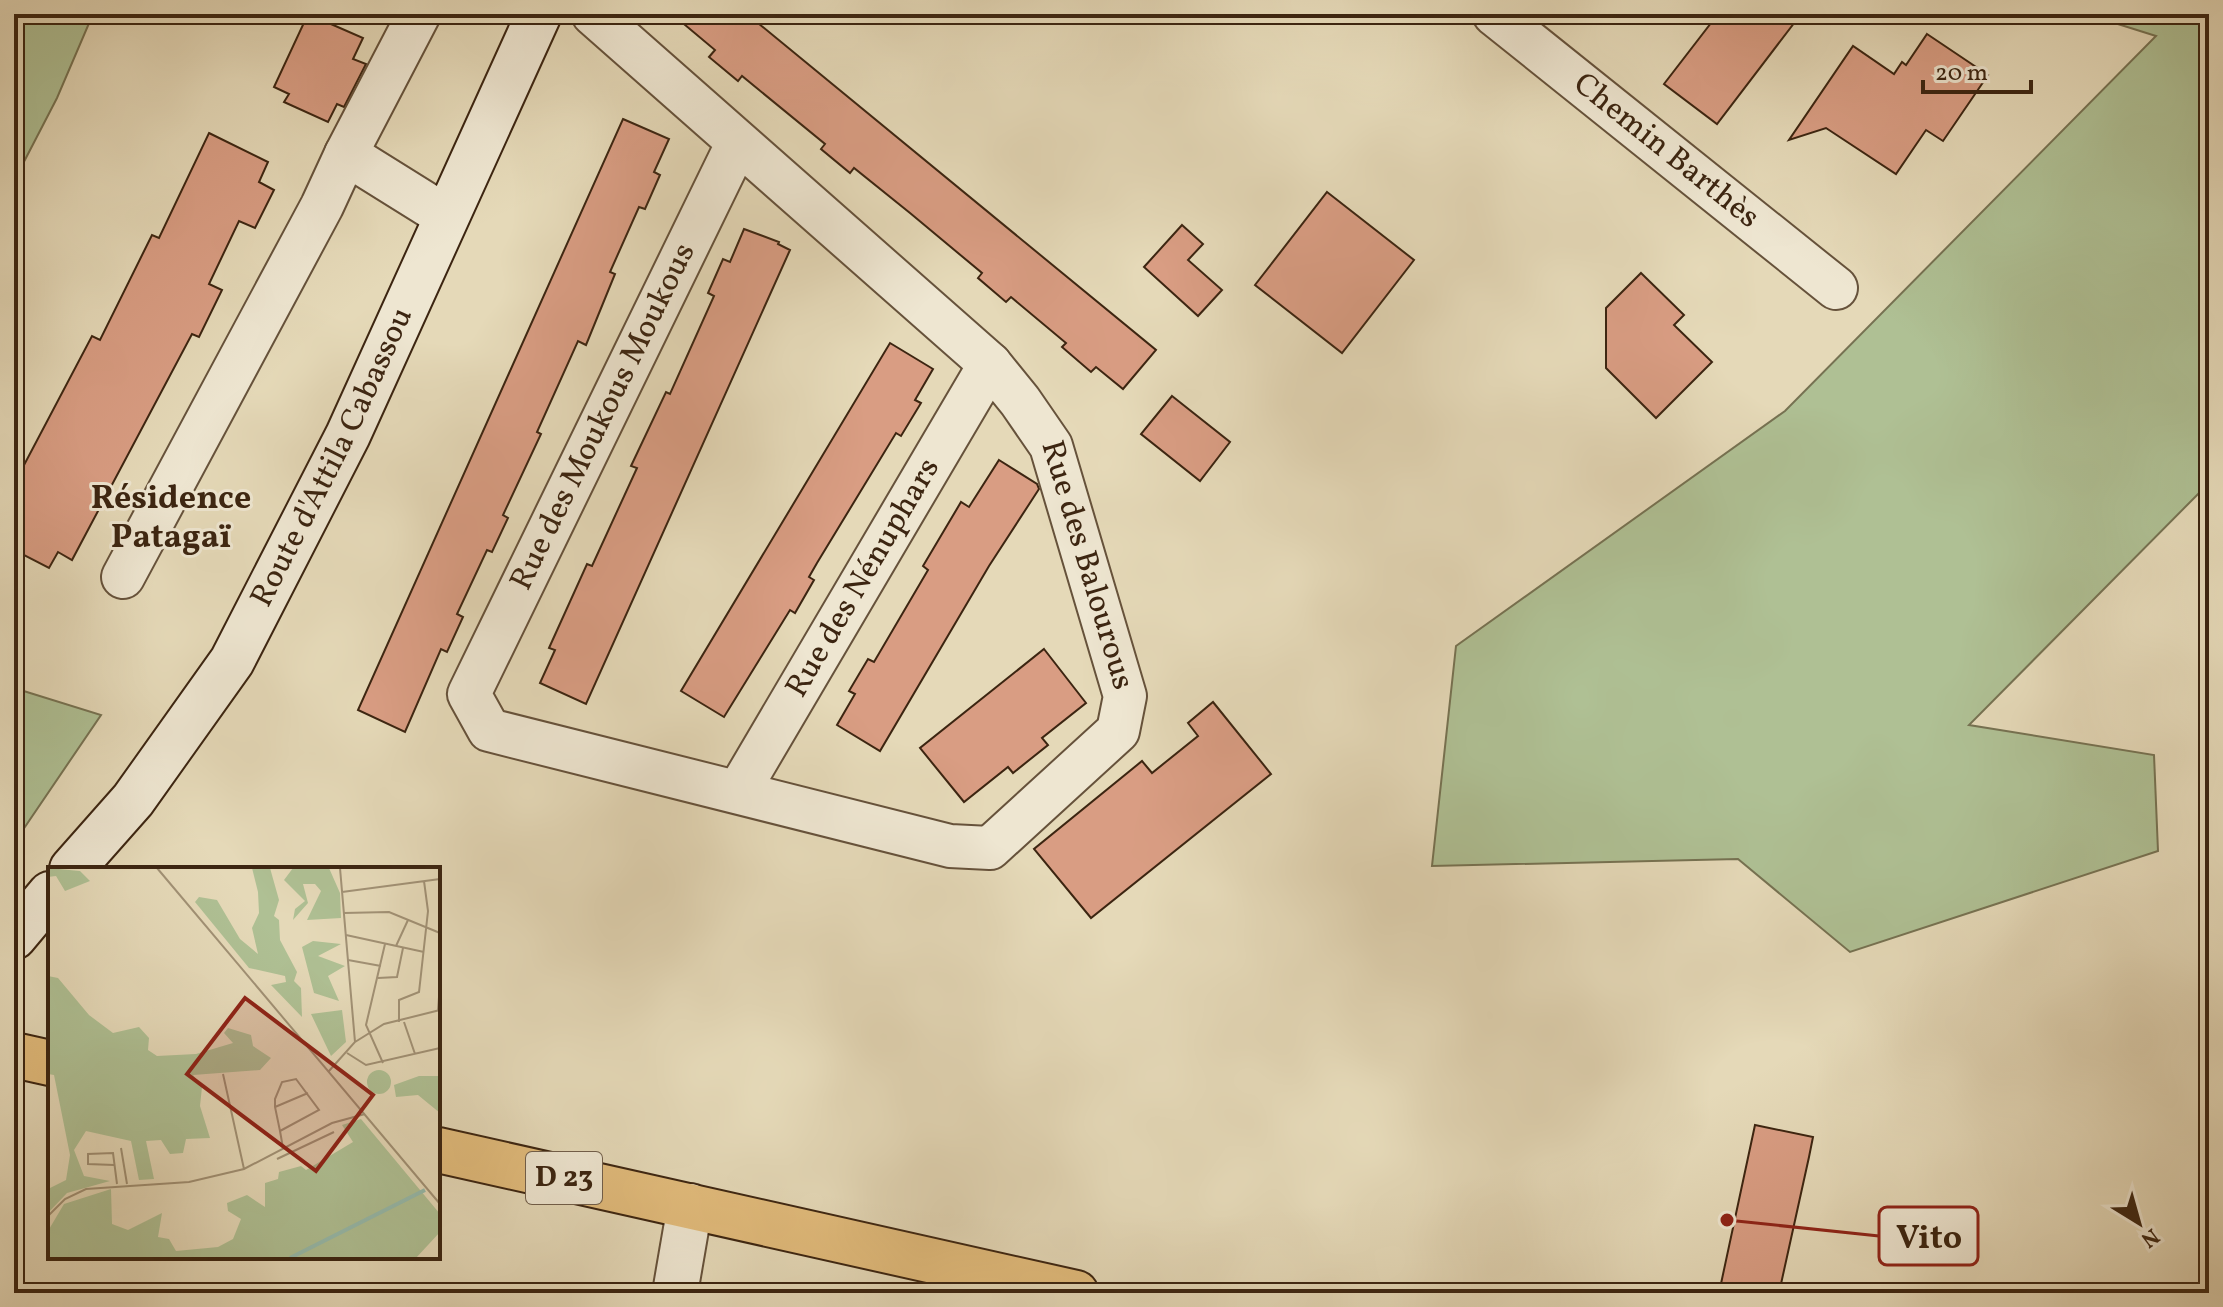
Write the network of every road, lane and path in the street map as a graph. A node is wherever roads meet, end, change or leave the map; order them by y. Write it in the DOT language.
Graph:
graph roads {
  1 [pos="419,14"];
  2 [pos="539,14"];
  3 [pos="593,14"];
  4 [pos="1494,14"];
  5 [pos="738,142"];
  6 [pos="346,154"];
  7 [pos="447,217"];
  8 [pos="1836,288"];
  9 [pos="990,364"];
  10 [pos="123,577"];
  11 [pos="469,694"];
  12 [pos="738,792"];
  13 [pos="74,867"];
  14 [pos="48,896"];
  15 [pos="14,937"];
  16 [pos="14,1055"];
  17 [pos="48,1063"];
  18 [pos="440,1150"];
  19 [pos="690,1206"];
  20 [pos="675,1293"];
  21 [pos="1076,1293"];
  1 -- 6 [label="street"];
  2 -- 7 [label="main road, Route d'Attila Cabassou"];
  3 -- 5 [label="street, Rue des Balourous"];
  4 -- 8 [label="street, Chemin Barthès"];
  5 -- 9 [label="street, Rue des Balourous"];
  5 -- 11 [label="street, Rue des Moukous Moukous"];
  6 -- 7 [label="street"];
  6 -- 10 [label="street"];
  7 -- 13 [label="main road, Route d'Attila Cabassou"];
  9 -- 12 [label="street, Rue des Nénuphars"];
  9 -- 12 [label="street, Rue des Balourous"];
  11 -- 12 [label="street, Rue des Balourous"];
  14 -- 15 [label="main road"];
  16 -- 17 [label="main road"];
  18 -- 19 [label="main road, D 23"];
  19 -- 20 [label="main road"];
  19 -- 21 [label="main road, D 23"];
}
